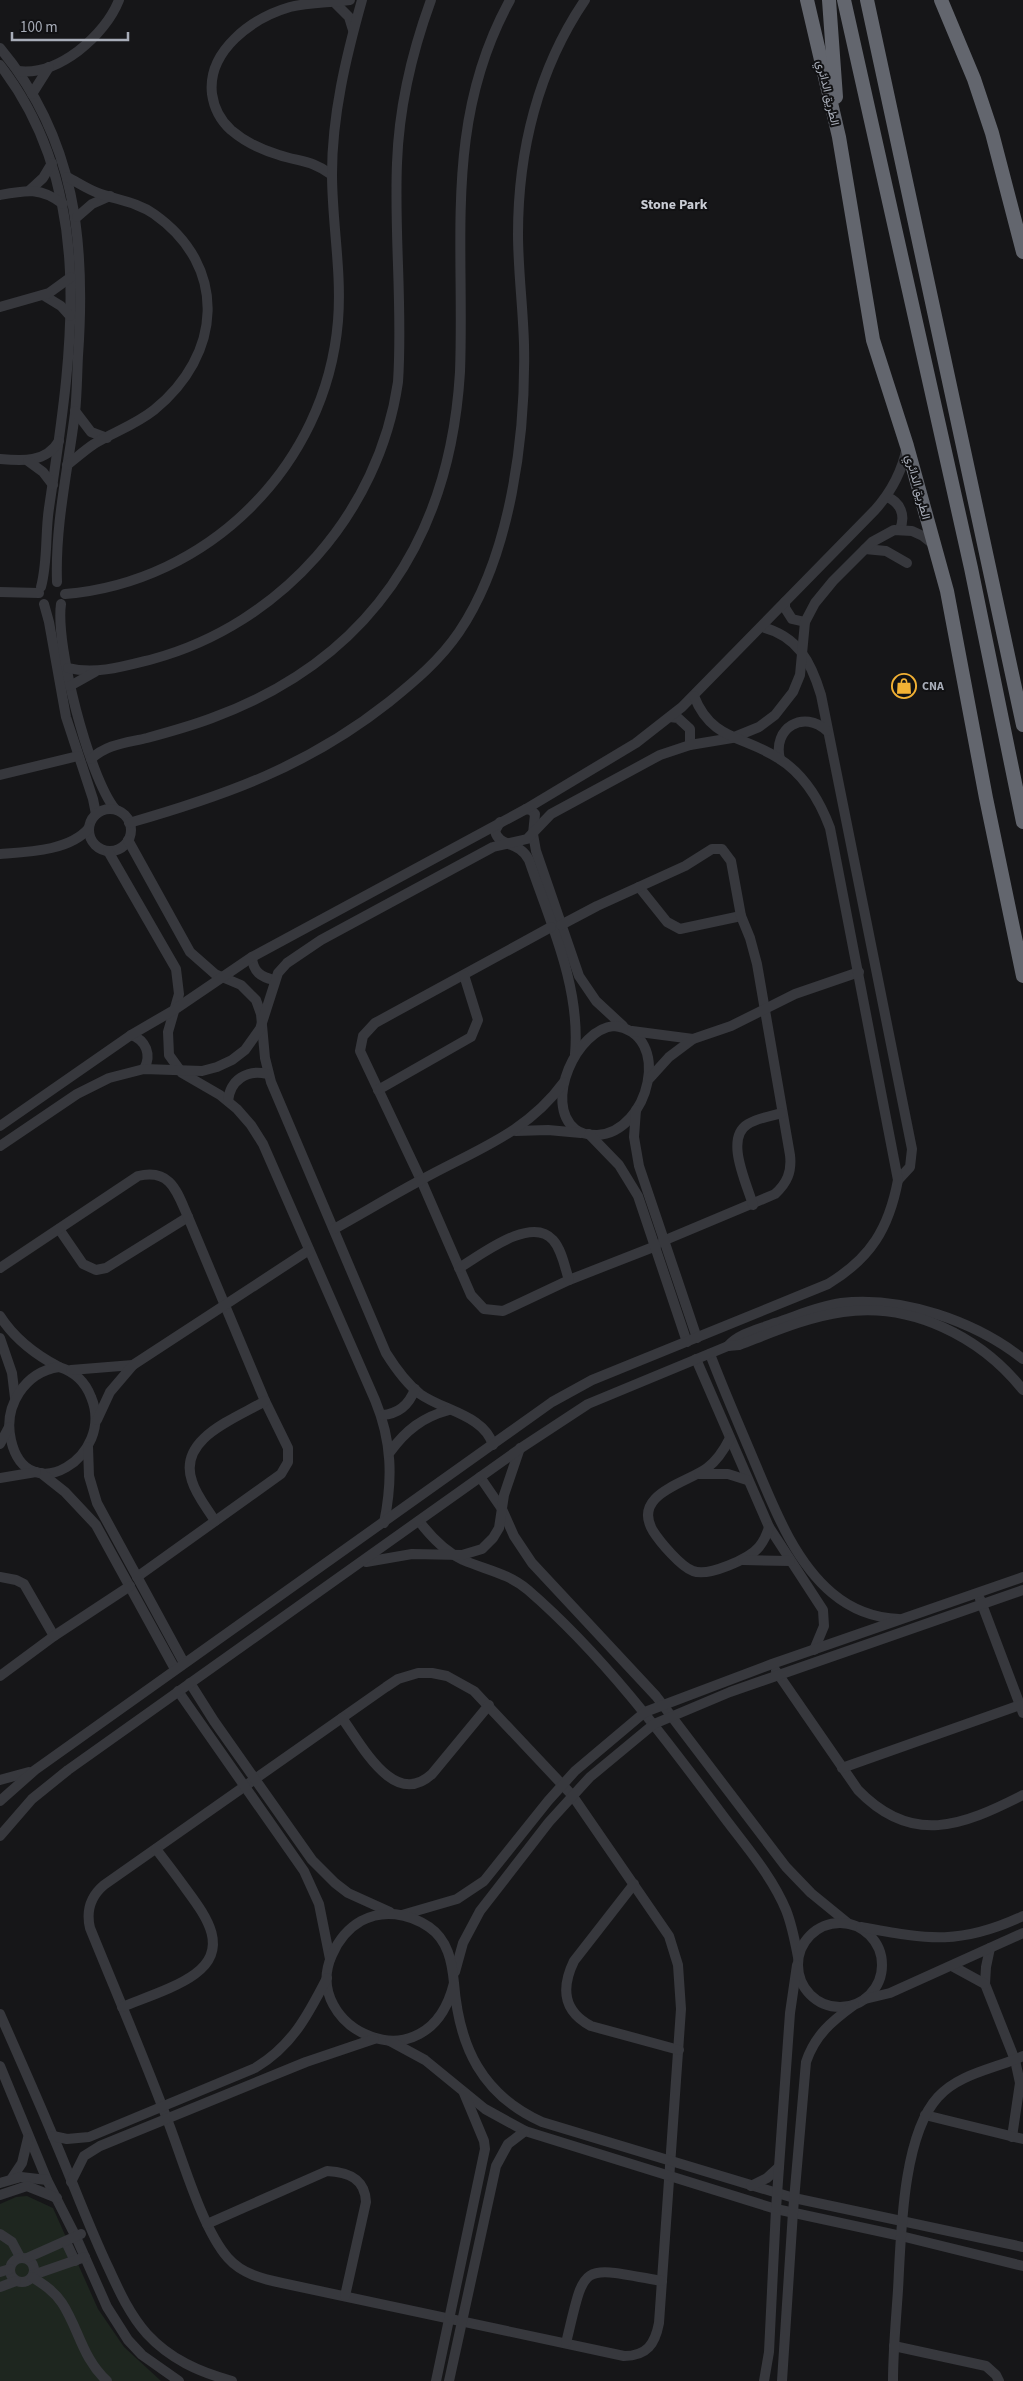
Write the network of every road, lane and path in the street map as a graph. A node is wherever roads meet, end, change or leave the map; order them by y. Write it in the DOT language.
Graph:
graph roads {
  1 [pos="119,0"];
  2 [pos="350,0"];
  3 [pos="362,0"];
  4 [pos="431,0"];
  5 [pos="510,0"];
  6 [pos="585,0"];
  7 [pos="807,0"];
  8 [pos="830,0"];
  9 [pos="844,0"];
  10 [pos="867,0"];
  11 [pos="941,0"];
  12 [pos="334,2"];
  13 [pos="353,30"];
  14 [pos="0,48"];
  15 [pos="0,65"];
  16 [pos="49,67"];
  17 [pos="18,71"];
  18 [pos="32,94"];
  19 [pos="45,132"];
  20 [pos="839,137"];
  21 [pos="332,150"];
  22 [pos="310,162"];
  23 [pos="52,164"];
  24 [pos="332,175"];
  25 [pos="67,177"];
  26 [pos="30,190"];
  27 [pos="0,195"];
  28 [pos="110,196"];
  29 [pos="63,204"];
  30 [pos="77,217"];
  31 [pos="74,242"];
  32 [pos="1023,252"];
  33 [pos="71,277"];
  34 [pos="43,296"];
  35 [pos="0,307"];
  36 [pos="70,316"];
  37 [pos="73,365"];
  38 [pos="75,411"];
  39 [pos="107,438"];
  40 [pos="60,440"];
  41 [pos="907,446"];
  42 [pos="0,459"];
  43 [pos="28,461"];
  44 [pos="67,465"];
  45 [pos="53,485"];
  46 [pos="887,497"];
  47 [pos="49,508"];
  48 [pos="61,510"];
  49 [pos="900,529"];
  50 [pos="933,544"];
  51 [pos="865,549"];
  52 [pos="907,563"];
  53 [pos="57,582"];
  54 [pos="40,590"];
  55 [pos="0,592"];
  56 [pos="65,594"];
  57 [pos="785,602"];
  58 [pos="44,604"];
  59 [pos="61,604"];
  60 [pos="805,622"];
  61 [pos="762,628"];
  62 [pos="802,650"];
  63 [pos="68,668"];
  64 [pos="96,671"];
  65 [pos="70,686"];
  66 [pos="694,696"];
  67 [pos="77,714"];
  68 [pos="66,717"];
  69 [pos="670,717"];
  70 [pos="1023,725"];
  71 [pos="827,731"];
  72 [pos="732,738"];
  73 [pos="86,741"];
  74 [pos="690,745"];
  75 [pos="108,747"];
  76 [pos="78,756"];
  77 [pos="780,758"];
  78 [pos="91,759"];
  79 [pos="0,775"];
  80 [pos="526,808"];
  81 [pos="115,809"];
  82 [pos="96,814"];
  83 [pos="129,822"];
  84 [pos="500,822"];
  85 [pos="1023,822"];
  86 [pos="89,828"];
  87 [pos="534,834"];
  88 [pos="128,840"];
  89 [pos="507,843"];
  90 [pos="108,851"];
  91 [pos="0,854"];
  92 [pos="639,887"];
  93 [pos="741,916"];
  94 [pos="556,926"];
  95 [pos="252,957"];
  96 [pos="859,972"];
  97 [pos="464,974"];
  98 [pos="1023,976"];
  99 [pos="222,977"];
  100 [pos="274,980"];
  101 [pos="763,1009"];
  102 [pos="174,1010"];
  103 [pos="262,1021"];
  104 [pos="629,1030"];
  105 [pos="131,1035"];
  106 [pos="693,1039"];
  107 [pos="575,1055"];
  108 [pos="144,1069"];
  109 [pos="178,1069"];
  110 [pos="268,1074"];
  111 [pos="650,1078"];
  112 [pos="565,1081"];
  113 [pos="378,1090"];
  114 [pos="228,1101"];
  115 [pos="636,1110"];
  116 [pos="782,1113"];
  117 [pos="0,1126"];
  118 [pos="515,1131"];
  119 [pos="585,1134"];
  120 [pos="0,1146"];
  121 [pos="420,1180"];
  122 [pos="898,1180"];
  123 [pos="753,1205"];
  124 [pos="188,1217"];
  125 [pos="334,1229"];
  126 [pos="59,1230"];
  127 [pos="659,1244"];
  128 [pos="309,1250"];
  129 [pos="0,1268"];
  130 [pos="458,1268"];
  131 [pos="569,1280"];
  132 [pos="226,1304"];
  133 [pos="0,1316"];
  134 [pos="0,1338"];
  135 [pos="697,1338"];
  136 [pos="687,1342"];
  137 [pos="728,1346"];
  138 [pos="710,1354"];
  139 [pos="1023,1359"];
  140 [pos="696,1360"];
  141 [pos="133,1365"];
  142 [pos="59,1366"];
  143 [pos="71,1370"];
  144 [pos="415,1389"];
  145 [pos="1023,1390"];
  146 [pos="14,1398"];
  147 [pos="266,1401"];
  148 [pos="729,1402"];
  149 [pos="717,1406"];
  150 [pos="449,1410"];
  151 [pos="382,1415"];
  152 [pos="95,1424"];
  153 [pos="9,1426"];
  154 [pos="730,1438"];
  155 [pos="0,1444"];
  156 [pos="493,1445"];
  157 [pos="89,1446"];
  158 [pos="521,1448"];
  159 [pos="390,1452"];
  160 [pos="39,1473"];
  161 [pos="698,1474"];
  162 [pos="480,1477"];
  163 [pos="0,1478"];
  164 [pos="747,1480"];
  165 [pos="772,1504"];
  166 [pos="760,1508"];
  167 [pos="502,1509"];
  168 [pos="418,1520"];
  169 [pos="215,1521"];
  170 [pos="384,1523"];
  171 [pos="769,1527"];
  172 [pos="452,1554"];
  173 [pos="739,1560"];
  174 [pos="790,1561"];
  175 [pos="360,1563"];
  176 [pos="0,1577"];
  177 [pos="137,1577"];
  178 [pos="1023,1577"];
  179 [pos="130,1586"];
  180 [pos="1023,1590"];
  181 [pos="978,1593"];
  182 [pos="982,1604"];
  183 [pos="905,1619"];
  184 [pos="54,1636"];
  185 [pos="814,1650"];
  186 [pos="772,1664"];
  187 [pos="180,1666"];
  188 [pos="0,1676"];
  189 [pos="779,1676"];
  190 [pos="190,1683"];
  191 [pos="178,1691"];
  192 [pos="662,1704"];
  193 [pos="489,1705"];
  194 [pos="1021,1709"];
  195 [pos="645,1712"];
  196 [pos="672,1716"];
  197 [pos="342,1718"];
  198 [pos="654,1724"];
  199 [pos="842,1768"];
  200 [pos="35,1770"];
  201 [pos="254,1778"];
  202 [pos="0,1780"];
  203 [pos="564,1784"];
  204 [pos="243,1785"];
  205 [pos="572,1795"];
  206 [pos="1023,1796"];
  207 [pos="0,1801"];
  208 [pos="0,1836"];
  209 [pos="156,1848"];
  210 [pos="634,1884"];
  211 [pos="398,1914"];
  212 [pos="1023,1916"];
  213 [pos="853,1925"];
  214 [pos="1023,1933"];
  215 [pos="990,1948"];
  216 [pos="330,1959"];
  217 [pos="798,1961"];
  218 [pos="952,1966"];
  219 [pos="327,1978"];
  220 [pos="454,1980"];
  221 [pos="985,1984"];
  222 [pos="865,1999"];
  223 [pos="854,2005"];
  224 [pos="122,2007"];
  225 [pos="0,2014"];
  226 [pos="374,2038"];
  227 [pos="389,2041"];
  228 [pos="679,2050"];
  229 [pos="1019,2058"];
  230 [pos="0,2066"];
  231 [pos="4,2084"];
  232 [pos="464,2092"];
  233 [pos="162,2106"];
  234 [pos="925,2115"];
  235 [pos="167,2118"];
  236 [pos="525,2131"];
  237 [pos="28,2136"];
  238 [pos="53,2136"];
  239 [pos="1012,2137"];
  240 [pos="1023,2139"];
  241 [pos="671,2163"];
  242 [pos="779,2167"];
  243 [pos="670,2176"];
  244 [pos="12,2178"];
  245 [pos="47,2180"];
  246 [pos="71,2182"];
  247 [pos="0,2183"];
  248 [pos="752,2186"];
  249 [pos="777,2194"];
  250 [pos="0,2195"];
  251 [pos="57,2198"];
  252 [pos="794,2198"];
  253 [pos="776,2209"];
  254 [pos="793,2212"];
  255 [pos="903,2221"];
  256 [pos="207,2224"];
  257 [pos="90,2230"];
  258 [pos="469,2232"];
  259 [pos="0,2234"];
  260 [pos="480,2235"];
  261 [pos="901,2236"];
  262 [pos="76,2237"];
  263 [pos="66,2242"];
  264 [pos="1023,2247"];
  265 [pos="85,2257"];
  266 [pos="24,2258"];
  267 [pos="75,2261"];
  268 [pos="1023,2266"];
  269 [pos="5,2270"];
  270 [pos="32,2276"];
  271 [pos="16,2281"];
  272 [pos="662,2281"];
  273 [pos="0,2287"];
  274 [pos="345,2296"];
  275 [pos="449,2318"];
  276 [pos="461,2321"];
  277 [pos="566,2343"];
  278 [pos="894,2346"];
  279 [pos="107,2381"];
  280 [pos="179,2381"];
  281 [pos="232,2381"];
  282 [pos="436,2381"];
  283 [pos="449,2381"];
  284 [pos="764,2381"];
  285 [pos="782,2381"];
  286 [pos="893,2381"];
  287 [pos="998,2381"];
  1 -- 16 [label="street"];
  2 -- 12 [label="street"];
  3 -- 13 [label="street"];
  4 -- 64 [label="street"];
  5 -- 75 [label="street"];
  6 -- 83 [label="street"];
  7 -- 20 [label="highway, الطريق الدائري"];
  8 -- 20 [label="highway"];
  9 -- 85 [label="highway"];
  10 -- 70 [label="highway"];
  11 -- 32 [label="highway"];
  12 -- 13 [label="street"];
  12 -- 22 [label="street"];
  13 -- 21 [label="street"];
  14 -- 17 [label="street"];
  15 -- 19 [label="street"];
  16 -- 17 [label="street"];
  16 -- 18 [label="street"];
  17 -- 18 [label="street"];
  18 -- 19 [label="street"];
  19 -- 23 [label="street"];
  19 -- 25 [label="street"];
  20 -- 41 [label="highway, الطريق الدائري"];
  21 -- 22 [label="street"];
  21 -- 24 [label="street"];
  22 -- 24 [label="street"];
  23 -- 26 [label="street"];
  23 -- 29 [label="street"];
  24 -- 56 [label="street"];
  25 -- 28 [label="street"];
  25 -- 30 [label="street"];
  26 -- 27 [label="street"];
  26 -- 29 [label="street"];
  28 -- 30 [label="street"];
  28 -- 39 [label="street"];
  29 -- 31 [label="street"];
  30 -- 31 [label="street"];
  31 -- 33 [label="street"];
  31 -- 37 [label="street"];
  33 -- 34 [label="street"];
  33 -- 36 [label="street"];
  34 -- 35 [label="street"];
  34 -- 36 [label="street"];
  36 -- 37 [label="street"];
  37 -- 38 [label="street"];
  37 -- 40 [label="street"];
  38 -- 39 [label="street"];
  38 -- 44 [label="street"];
  39 -- 44 [label="street"];
  40 -- 43 [label="street"];
  40 -- 45 [label="street"];
  41 -- 46 [label="street"];
  41 -- 50 [label="highway, الطريق الدائري"];
  42 -- 43 [label="street"];
  43 -- 45 [label="street"];
  44 -- 48 [label="street"];
  45 -- 47 [label="street"];
  46 -- 49 [label="street"];
  46 -- 57 [label="street"];
  47 -- 48 [label="street"];
  47 -- 54 [label="street"];
  48 -- 53 [label="street"];
  49 -- 50 [label="street"];
  49 -- 51 [label="street"];
  50 -- 98 [label="highway, الطريق الدائري"];
  51 -- 52 [label="street"];
  51 -- 60 [label="street"];
  53 -- 54 [label="street"];
  53 -- 56 [label="street"];
  54 -- 55 [label="street"];
  54 -- 58 [label="street"];
  56 -- 59 [label="street"];
  57 -- 60 [label="street"];
  57 -- 61 [label="street"];
  58 -- 59 [label="street"];
  58 -- 68 [label="street"];
  59 -- 63 [label="street"];
  60 -- 62 [label="street"];
  61 -- 62 [label="street"];
  61 -- 66 [label="street"];
  62 -- 71 [label="street"];
  62 -- 72 [label="street"];
  63 -- 64 [label="street"];
  63 -- 65 [label="street"];
  64 -- 65 [label="street"];
  65 -- 67 [label="street"];
  66 -- 69 [label="street"];
  66 -- 72 [label="street"];
  67 -- 68 [label="street"];
  67 -- 73 [label="street"];
  68 -- 76 [label="street"];
  69 -- 74 [label="street"];
  69 -- 80 [label="street"];
  71 -- 77 [label="street"];
  71 -- 122 [label="street"];
  72 -- 74 [label="street"];
  72 -- 77 [label="street"];
  73 -- 75 [label="street"];
  73 -- 78 [label="street"];
  74 -- 87 [label="street"];
  75 -- 78 [label="street"];
  76 -- 79 [label="street"];
  76 -- 82 [label="street"];
  77 -- 96 [label="street"];
  78 -- 81 [label="street"];
  80 -- 84 [label="street"];
  80 -- 87 [label="street"];
  81 -- 82 [label="street"];
  81 -- 83 [label="street"];
  82 -- 86 [label="street"];
  83 -- 88 [label="street"];
  84 -- 89 [label="street"];
  84 -- 95 [label="street"];
  86 -- 90 [label="street"];
  86 -- 91 [label="street"];
  87 -- 89 [label="street"];
  87 -- 94 [label="street"];
  88 -- 90 [label="street"];
  88 -- 99 [label="street"];
  89 -- 94 [label="street"];
  89 -- 100 [label="street"];
  90 -- 102 [label="street"];
  92 -- 93 [label="street"];
  92 -- 93 [label="street"];
  92 -- 94 [label="street"];
  93 -- 101 [label="street"];
  94 -- 97 [label="street"];
  94 -- 104 [label="street"];
  94 -- 107 [label="street"];
  95 -- 99 [label="street"];
  95 -- 100 [label="street"];
  96 -- 101 [label="street"];
  96 -- 122 [label="street"];
  97 -- 113 [label="street"];
  97 -- 113 [label="street"];
  99 -- 102 [label="street"];
  99 -- 103 [label="street"];
  100 -- 103 [label="street"];
  101 -- 106 [label="street"];
  101 -- 116 [label="street"];
  102 -- 105 [label="street"];
  102 -- 109 [label="street"];
  103 -- 109 [label="street"];
  103 -- 110 [label="street"];
  104 -- 106 [label="street"];
  104 -- 107 [label="street"];
  104 -- 111 [label="street"];
  105 -- 108 [label="street"];
  105 -- 117 [label="street"];
  106 -- 111 [label="street"];
  107 -- 112 [label="street"];
  108 -- 109 [label="street"];
  108 -- 120 [label="street"];
  109 -- 114 [label="street"];
  110 -- 114 [label="street"];
  110 -- 125 [label="street"];
  111 -- 115 [label="street"];
  112 -- 118 [label="street"];
  112 -- 119 [label="street"];
  113 -- 121 [label="street"];
  114 -- 128 [label="street"];
  115 -- 119 [label="street"];
  115 -- 127 [label="street"];
  116 -- 123 [label="street"];
  116 -- 123 [label="street"];
  118 -- 119 [label="street"];
  118 -- 121 [label="street"];
  119 -- 127 [label="street"];
  121 -- 125 [label="street"];
  121 -- 130 [label="street"];
  122 -- 135 [label="street"];
  123 -- 127 [label="street"];
  124 -- 126 [label="street"];
  124 -- 126 [label="street"];
  124 -- 132 [label="street"];
  125 -- 144 [label="street"];
  126 -- 129 [label="street"];
  127 -- 131 [label="street"];
  127 -- 135 [label="street"];
  127 -- 136 [label="street"];
  128 -- 132 [label="street"];
  128 -- 151 [label="street"];
  130 -- 131 [label="street"];
  130 -- 131 [label="street"];
  132 -- 141 [label="street"];
  132 -- 147 [label="street"];
  133 -- 142 [label="street"];
  134 -- 146 [label="street"];
  135 -- 136 [label="street"];
  136 -- 156 [label="street"];
  137 -- 138 [label="street"];
  137 -- 139 [label="street"];
  137 -- 145 [label="street"];
  138 -- 140 [label="street"];
  138 -- 148 [label="street"];
  140 -- 149 [label="street"];
  140 -- 158 [label="street"];
  141 -- 143 [label="street"];
  141 -- 152 [label="street"];
  142 -- 143 [label="street"];
  142 -- 146 [label="street"];
  143 -- 152 [label="street"];
  144 -- 150 [label="street"];
  144 -- 151 [label="street"];
  146 -- 153 [label="street"];
  147 -- 169 [label="street"];
  147 -- 169 [label="street"];
  148 -- 149 [label="street"];
  148 -- 165 [label="street"];
  149 -- 154 [label="street"];
  150 -- 156 [label="street"];
  150 -- 159 [label="street"];
  151 -- 159 [label="street"];
  152 -- 157 [label="street"];
  153 -- 155 [label="street"];
  153 -- 160 [label="street"];
  154 -- 161 [label="street"];
  154 -- 164 [label="street"];
  156 -- 170 [label="street"];
  157 -- 160 [label="street"];
  157 -- 177 [label="street"];
  158 -- 162 [label="street"];
  158 -- 167 [label="street"];
  159 -- 170 [label="street"];
  160 -- 163 [label="street"];
  160 -- 179 [label="street"];
  161 -- 164 [label="street"];
  161 -- 173 [label="street"];
  162 -- 167 [label="street"];
  162 -- 168 [label="street"];
  164 -- 166 [label="street"];
  165 -- 166 [label="street"];
  165 -- 183 [label="street"];
  166 -- 171 [label="street"];
  167 -- 172 [label="street"];
  167 -- 192 [label="street"];
  168 -- 172 [label="street"];
  168 -- 175 [label="street"];
  169 -- 177 [label="street"];
  170 -- 187 [label="street"];
  171 -- 173 [label="street"];
  171 -- 174 [label="street"];
  172 -- 175 [label="street"];
  172 -- 195 [label="street"];
  173 -- 174 [label="street"];
  174 -- 185 [label="street"];
  175 -- 190 [label="street"];
  176 -- 184 [label="street"];
  177 -- 187 [label="street"];
  178 -- 181 [label="street"];
  179 -- 184 [label="street"];
  179 -- 187 [label="street"];
  180 -- 182 [label="street"];
  181 -- 182 [label="street"];
  181 -- 183 [label="street"];
  182 -- 189 [label="street"];
  182 -- 194 [label="street"];
  183 -- 185 [label="street"];
  184 -- 188 [label="street"];
  185 -- 186 [label="street"];
  186 -- 189 [label="street"];
  186 -- 192 [label="street"];
  187 -- 200 [label="street"];
  189 -- 196 [label="street"];
  189 -- 199 [label="street"];
  190 -- 191 [label="street"];
  190 -- 201 [label="street"];
  191 -- 204 [label="street"];
  191 -- 208 [label="street"];
  192 -- 195 [label="street"];
  192 -- 196 [label="street"];
  193 -- 197 [label="street"];
  193 -- 197 [label="street"];
  193 -- 203 [label="street"];
  194 -- 199 [label="street"];
  195 -- 198 [label="street"];
  195 -- 203 [label="street"];
  196 -- 198 [label="street"];
  196 -- 213 [label="street"];
  197 -- 201 [label="street"];
  198 -- 205 [label="street"];
  198 -- 217 [label="street"];
  199 -- 206 [label="street"];
  200 -- 202 [label="street"];
  200 -- 207 [label="street"];
  201 -- 204 [label="street"];
  201 -- 211 [label="street"];
  203 -- 205 [label="street"];
  203 -- 211 [label="street"];
  204 -- 209 [label="street"];
  204 -- 216 [label="street"];
  205 -- 210 [label="street"];
  205 -- 220 [label="street"];
  209 -- 224 [label="street"];
  209 -- 224 [label="street"];
  210 -- 228 [label="street"];
  210 -- 228 [label="street"];
  211 -- 216 [label="street"];
  211 -- 220 [label="street"];
  212 -- 213 [label="street"];
  213 -- 217 [label="street"];
  213 -- 222 [label="street"];
  214 -- 215 [label="street"];
  215 -- 218 [label="street"];
  215 -- 221 [label="street"];
  216 -- 219 [label="street"];
  217 -- 223 [label="street"];
  217 -- 242 [label="street"];
  218 -- 221 [label="street"];
  218 -- 222 [label="street"];
  219 -- 226 [label="street"];
  219 -- 233 [label="street"];
  220 -- 227 [label="street"];
  220 -- 241 [label="street"];
  221 -- 229 [label="street"];
  222 -- 223 [label="street"];
  223 -- 252 [label="street"];
  224 -- 233 [label="street"];
  225 -- 238 [label="street"];
  226 -- 227 [label="street"];
  226 -- 235 [label="street"];
  227 -- 232 [label="street"];
  228 -- 241 [label="street"];
  229 -- 234 [label="street"];
  229 -- 239 [label="street"];
  230 -- 231 [label="street"];
  231 -- 237 [label="street"];
  232 -- 236 [label="street"];
  232 -- 258 [label="street"];
  233 -- 235 [label="street"];
  233 -- 238 [label="street"];
  234 -- 239 [label="street"];
  234 -- 255 [label="street"];
  235 -- 246 [label="street"];
  235 -- 256 [label="street"];
  236 -- 243 [label="street"];
  236 -- 260 [label="street"];
  237 -- 244 [label="street"];
  237 -- 245 [label="street"];
  238 -- 246 [label="street"];
  239 -- 240 [label="street"];
  241 -- 243 [label="street"];
  241 -- 248 [label="street"];
  242 -- 248 [label="street"];
  242 -- 249 [label="street"];
  243 -- 253 [label="street"];
  243 -- 272 [label="street"];
  244 -- 245 [label="street"];
  244 -- 247 [label="street"];
  245 -- 251 [label="street"];
  246 -- 257 [label="street"];
  248 -- 249 [label="street"];
  249 -- 252 [label="street"];
  249 -- 253 [label="street"];
  250 -- 251 [label="street"];
  251 -- 262 [label="street"];
  252 -- 254 [label="street"];
  252 -- 255 [label="street"];
  253 -- 254 [label="street"];
  253 -- 284 [label="street"];
  254 -- 261 [label="street"];
  254 -- 285 [label="street"];
  255 -- 261 [label="street"];
  255 -- 264 [label="street"];
  256 -- 274 [label="street"];
  256 -- 274 [label="street"];
  257 -- 262 [label="street"];
  257 -- 281 [label="street"];
  258 -- 260 [label="street"];
  258 -- 275 [label="street"];
  259 -- 266 [label="street"];
  260 -- 276 [label="street"];
  261 -- 268 [label="street"];
  261 -- 278 [label="street"];
  262 -- 263 [label="street"];
  262 -- 265 [label="street"];
  263 -- 266 [label="street"];
  263 -- 267 [label="street"];
  265 -- 267 [label="street"];
  265 -- 280 [label="street"];
  266 -- 269 [label="street"];
  266 -- 270 [label="street"];
  267 -- 270 [label="street"];
  269 -- 271 [label="street"];
  270 -- 271 [label="street"];
  270 -- 279 [label="street"];
  271 -- 273 [label="street"];
  272 -- 277 [label="street"];
  272 -- 277 [label="street"];
  274 -- 275 [label="street"];
  275 -- 276 [label="street"];
  275 -- 282 [label="street"];
  276 -- 277 [label="street"];
  276 -- 283 [label="street"];
  278 -- 286 [label="street"];
  278 -- 287 [label="street"];
}
